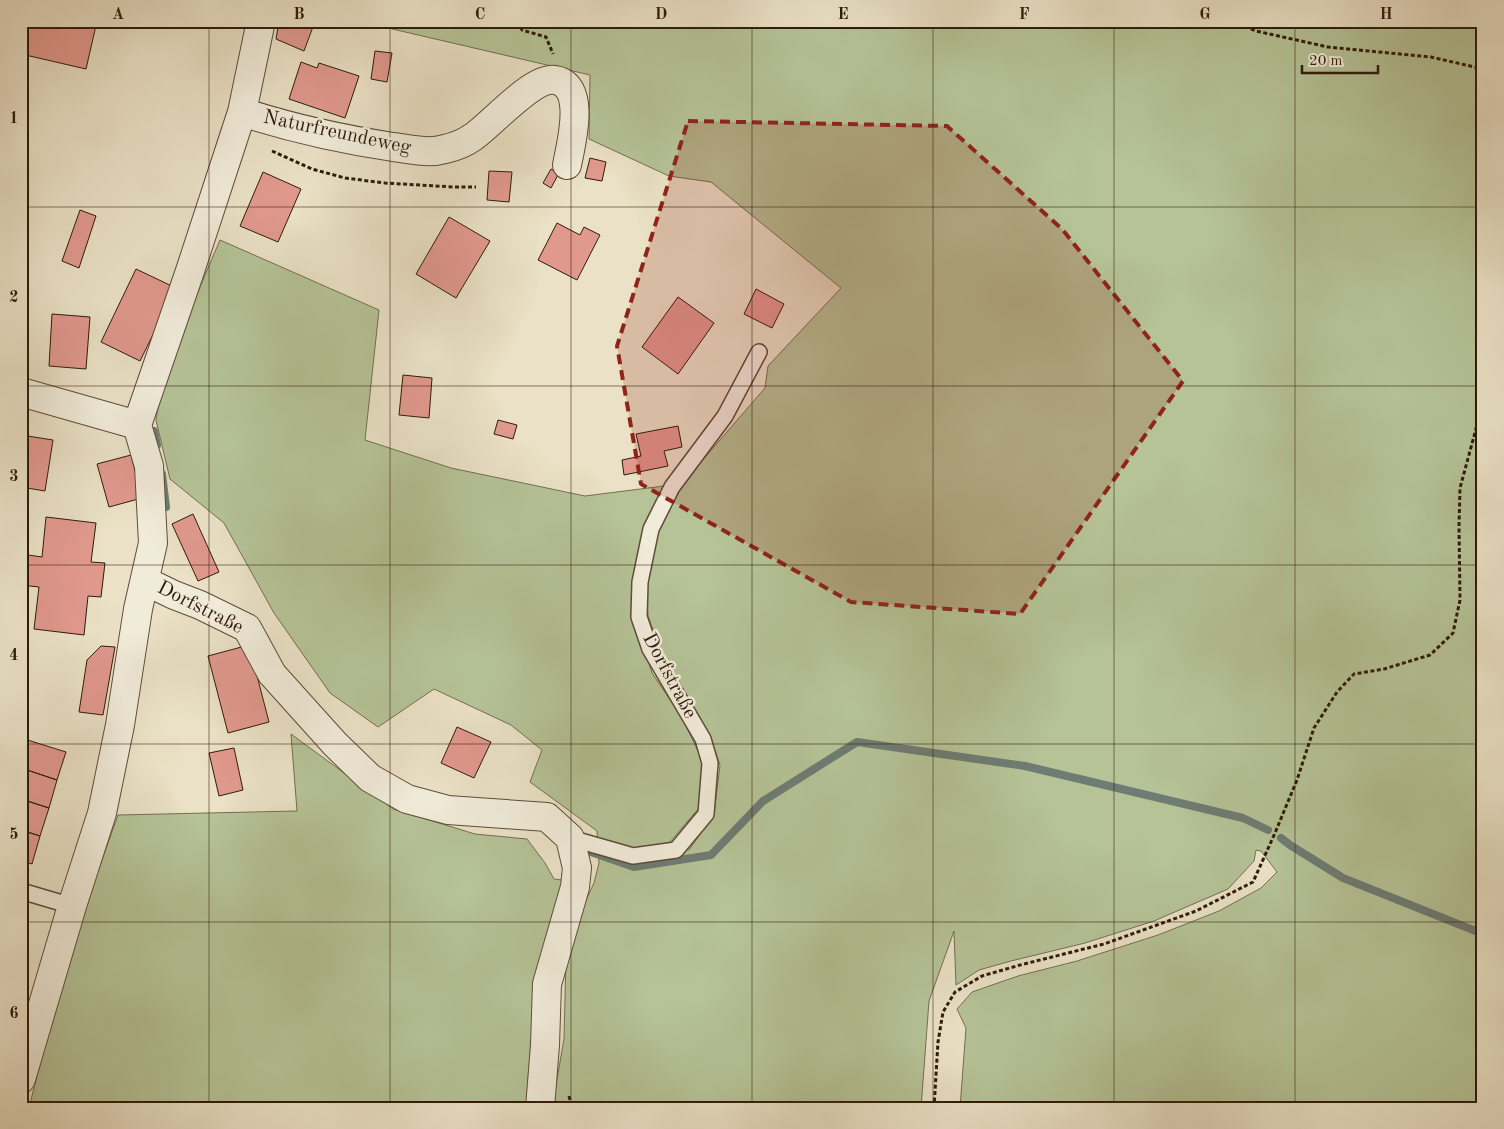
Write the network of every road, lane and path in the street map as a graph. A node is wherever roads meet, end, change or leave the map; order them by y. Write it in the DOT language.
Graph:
graph roads {
  1 [pos="261,21"];
  2 [pos="519,21"];
  3 [pos="1232,21"];
  4 [pos="1483,69"];
  5 [pos="555,80"];
  6 [pos="238,124"];
  7 [pos="568,165"];
  8 [pos="476,187"];
  9 [pos="759,352"];
  10 [pos="21,392"];
  11 [pos="1483,403"];
  12 [pos="136,425"];
  13 [pos="145,581"];
  14 [pos="570,838"];
  15 [pos="21,891"];
  16 [pos="72,906"];
  17 [pos="21,1079"];
  18 [pos="540,1108"];
  19 [pos="934,1108"];
  1 -- 6 [label="street, Naturfreundeweg"];
  2 -- 5 [label="path"];
  3 -- 4 [label="path"];
  5 -- 6 [label="street, Naturfreundeweg"];
  5 -- 7 [label="street"];
  6 -- 8 [label="path"];
  6 -- 12 [label="street, Naturfreundeweg"];
  9 -- 14 [label="lane, Dorfstraße"];
  10 -- 12 [label="street"];
  11 -- 19 [label="path"];
  12 -- 13 [label="street, Dorfstraße"];
  13 -- 14 [label="street, Dorfstraße"];
  13 -- 16 [label="street"];
  14 -- 18 [label="street"];
  15 -- 16 [label="lane"];
  16 -- 17 [label="street"];
}
